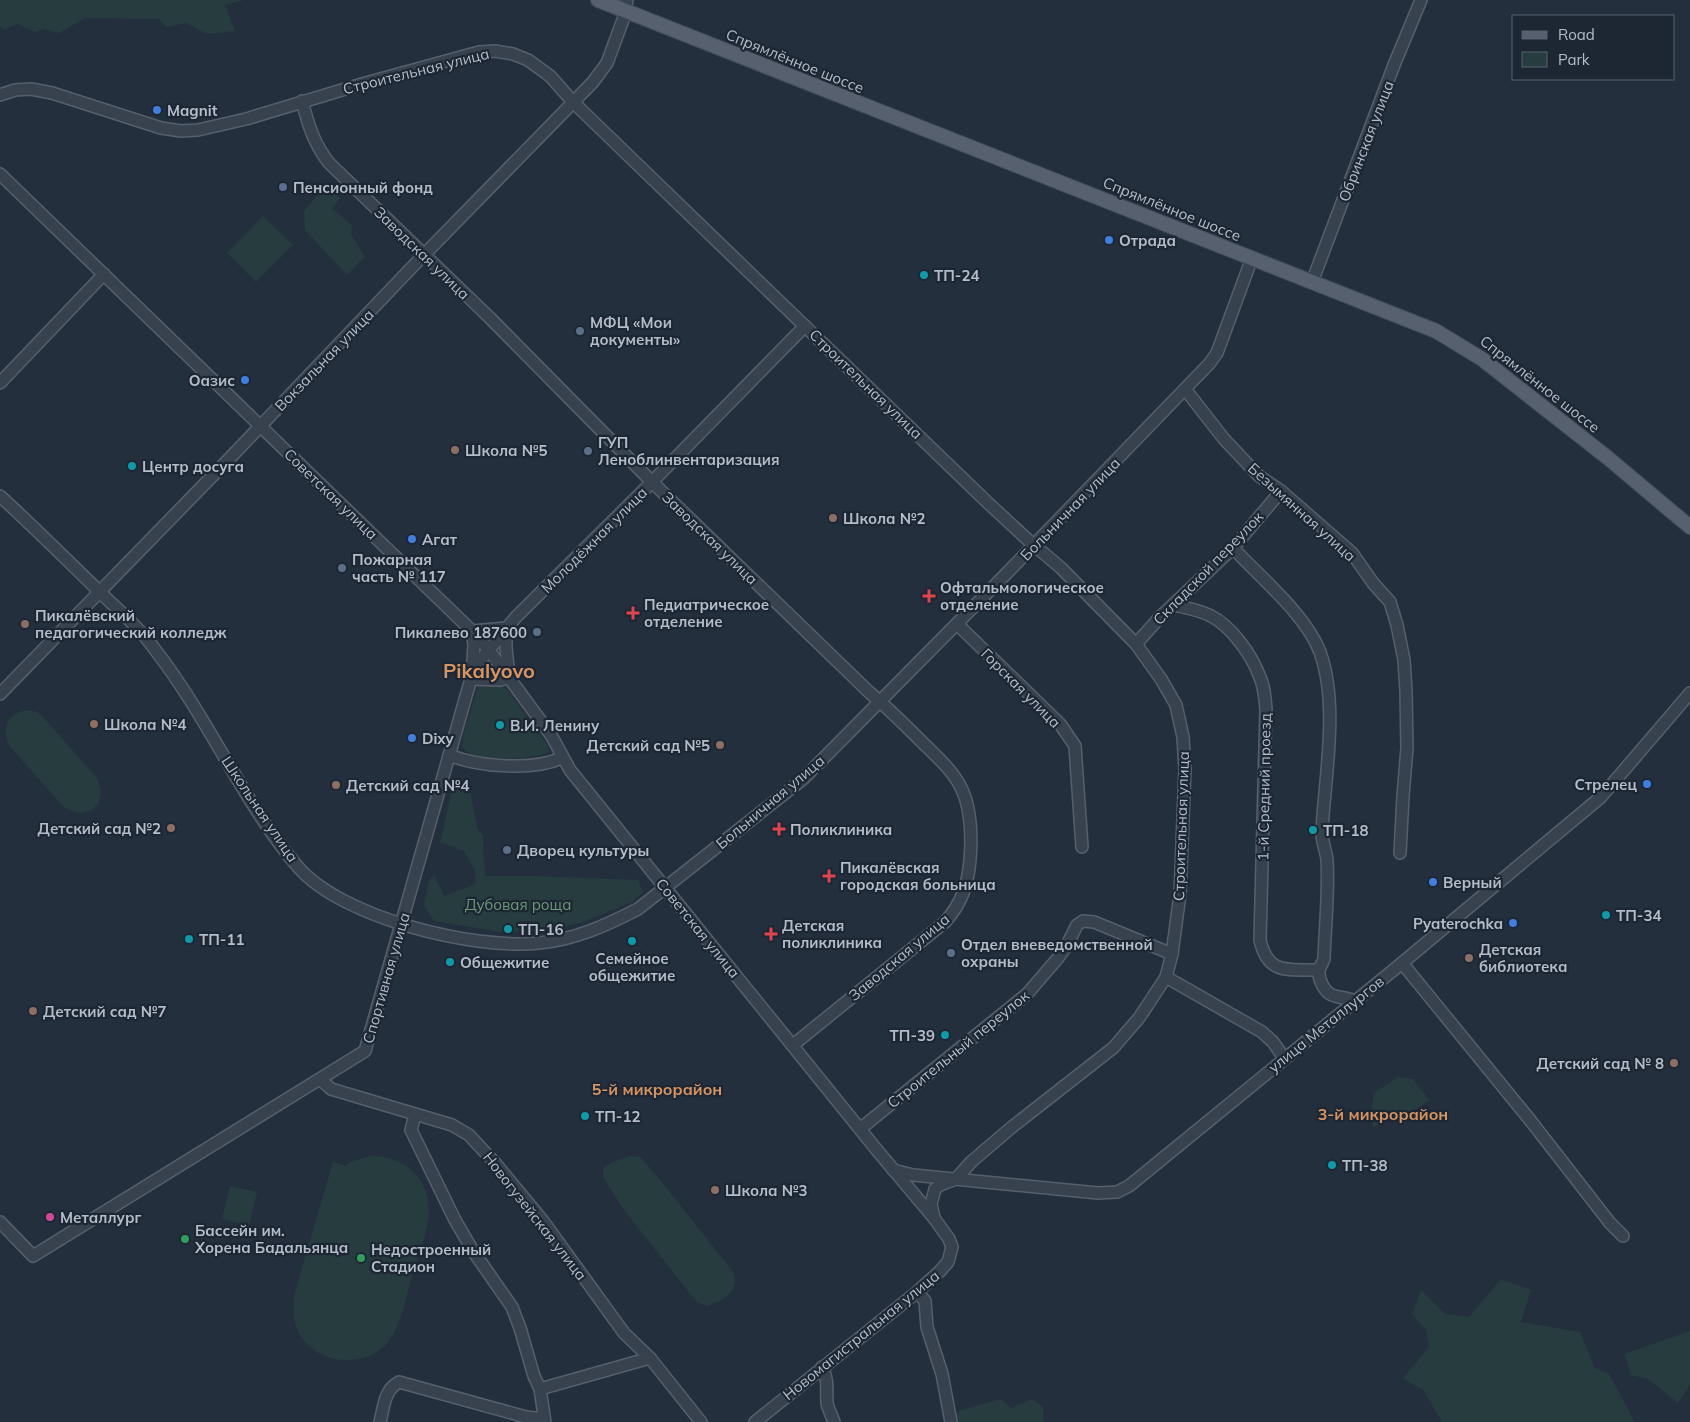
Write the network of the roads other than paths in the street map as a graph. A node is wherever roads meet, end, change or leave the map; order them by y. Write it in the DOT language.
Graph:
graph roads {
  1 [pos="598,0"];
  2 [pos="1421,0"];
  3 [pos="626,6"];
  4 [pos="0,95"];
  5 [pos="302,101"];
  6 [pos="574,103"];
  7 [pos="0,174"];
  8 [pos="424,255"];
  9 [pos="1252,258"];
  10 [pos="104,274"];
  11 [pos="1312,282"];
  12 [pos="805,326"];
  13 [pos="0,383"];
  14 [pos="1185,389"];
  15 [pos="260,426"];
  16 [pos="652,482"];
  17 [pos="1281,491"];
  18 [pos="0,496"];
  19 [pos="1690,527"];
  20 [pos="1035,545"];
  21 [pos="1233,548"];
  22 [pos="100,592"];
  23 [pos="1174,605"];
  24 [pos="957,624"];
  25 [pos="506,628"];
  26 [pos="472,631"];
  27 [pos="1136,644"];
  28 [pos="488,649"];
  29 [pos="509,678"];
  30 [pos="471,679"];
  31 [pos="1690,693"];
  32 [pos="0,694"];
  33 [pos="881,702"];
  34 [pos="449,755"];
  35 [pos="562,758"];
  36 [pos="1082,847"];
  37 [pos="1400,853"];
  38 [pos="666,887"];
  39 [pos="402,923"];
  40 [pos="1172,954"];
  41 [pos="1402,963"];
  42 [pos="1319,970"];
  43 [pos="1166,977"];
  44 [pos="1355,1001"];
  45 [pos="793,1045"];
  46 [pos="1284,1058"];
  47 [pos="320,1079"];
  48 [pos="415,1115"];
  49 [pos="860,1129"];
  50 [pos="893,1170"];
  51 [pos="956,1179"];
  52 [pos="934,1218"];
  53 [pos="0,1222"];
  54 [pos="1623,1236"];
  55 [pos="917,1292"];
  56 [pos="650,1358"];
  57 [pos="822,1367"];
  58 [pos="540,1389"];
  59 [pos="544,1420"];
  60 [pos="380,1422"];
  61 [pos="701,1422"];
  62 [pos="755,1422"];
  63 [pos="834,1422"];
  64 [pos="951,1422"];
  1 -- 3 [label="main road, Спрямлённое шоссе"];
  2 -- 11 [label="street, Обринская улица"];
  3 -- 6 [label="street, Вокзальная улица"];
  3 -- 9 [label="main road, Спрямлённое шоссе"];
  4 -- 5 [label="street, Строительная улица"];
  5 -- 6 [label="street, Строительная улица"];
  5 -- 8 [label="street, Заводская улица"];
  6 -- 8 [label="street, Вокзальная улица"];
  6 -- 12 [label="street, Строительная улица"];
  7 -- 10 [label="street, Советская улица"];
  8 -- 15 [label="street, Вокзальная улица"];
  8 -- 16 [label="street, Заводская улица"];
  9 -- 11 [label="main road, Спрямлённое шоссе"];
  9 -- 14 [label="street, Больничная улица"];
  10 -- 13 [label="street"];
  10 -- 15 [label="street, Советская улица"];
  11 -- 19 [label="main road, Спрямлённое шоссе"];
  12 -- 16 [label="street, Молодёжная улица"];
  12 -- 20 [label="street, Строительная улица"];
  14 -- 17 [label="street, Безымянная улица"];
  14 -- 20 [label="street, Больничная улица"];
  15 -- 22 [label="street, Вокзальная улица"];
  15 -- 26 [label="street, Советская улица"];
  16 -- 25 [label="street, Молодёжная улица"];
  16 -- 33 [label="street, Заводская улица"];
  17 -- 21 [label="street, Складской переулок"];
  17 -- 37 [label="street, Безымянная улица"];
  18 -- 22 [label="street, Школьная улица"];
  20 -- 24 [label="street, Больничная улица"];
  20 -- 27 [label="street, Строительная улица"];
  21 -- 23 [label="street, Складской переулок"];
  21 -- 42 [label="street"];
  22 -- 32 [label="street, Вокзальная улица"];
  22 -- 39 [label="street, Школьная улица"];
  23 -- 27 [label="street, Складской переулок"];
  23 -- 42 [label="street, 1-й Средний проезд"];
  24 -- 33 [label="street, Больничная улица"];
  24 -- 36 [label="street, Горская улица"];
  25 -- 26 [label="street"];
  25 -- 28 [label="street, Молодёжная улица"];
  25 -- 29 [label="street"];
  26 -- 28 [label="street, Советская улица"];
  26 -- 30 [label="street"];
  27 -- 40 [label="street, Строительная улица"];
  28 -- 29 [label="street, Советская улица"];
  28 -- 30 [label="street, Спортивная улица"];
  29 -- 30 [label="street"];
  29 -- 35 [label="street, Советская улица"];
  30 -- 34 [label="street, Спортивная улица"];
  31 -- 41 [label="street, улица Металлургов"];
  33 -- 38 [label="street, Больничная улица"];
  33 -- 45 [label="street, Заводская улица"];
  34 -- 35 [label="street"];
  34 -- 39 [label="street, Спортивная улица"];
  35 -- 38 [label="street, Советская улица"];
  38 -- 39 [label="street, Школьная улица"];
  38 -- 45 [label="street, Советская улица"];
  39 -- 47 [label="street, Спортивная улица"];
  40 -- 43 [label="street, Строительная улица"];
  40 -- 49 [label="street, Строительный переулок"];
  41 -- 44 [label="street, улица Металлургов"];
  41 -- 54 [label="street"];
  42 -- 44 [label="street"];
  43 -- 46 [label="street"];
  43 -- 51 [label="street, Строительная улица"];
  44 -- 46 [label="street, улица Металлургов"];
  45 -- 49 [label="street, Советская улица"];
  46 -- 51 [label="street, улица Металлургов"];
  47 -- 48 [label="street, Новогузейская улица"];
  47 -- 53 [label="street, Спортивная улица"];
  48 -- 56 [label="street, Новогузейская улица"];
  48 -- 58 [label="street"];
  49 -- 50 [label="street, Советская улица"];
  50 -- 51 [label="street, улица Металлургов"];
  50 -- 52 [label="street, Новомагистральная улица"];
  51 -- 52 [label="street"];
  52 -- 55 [label="street, Новомагистральная улица"];
  55 -- 57 [label="street, Новомагистральная улица"];
  55 -- 64 [label="street"];
  56 -- 58 [label="street"];
  56 -- 61 [label="street, Новогузейская улица"];
  57 -- 62 [label="street, Новомагистральная улица"];
  57 -- 63 [label="street"];
  58 -- 59 [label="street"];
  59 -- 60 [label="street"];
}
